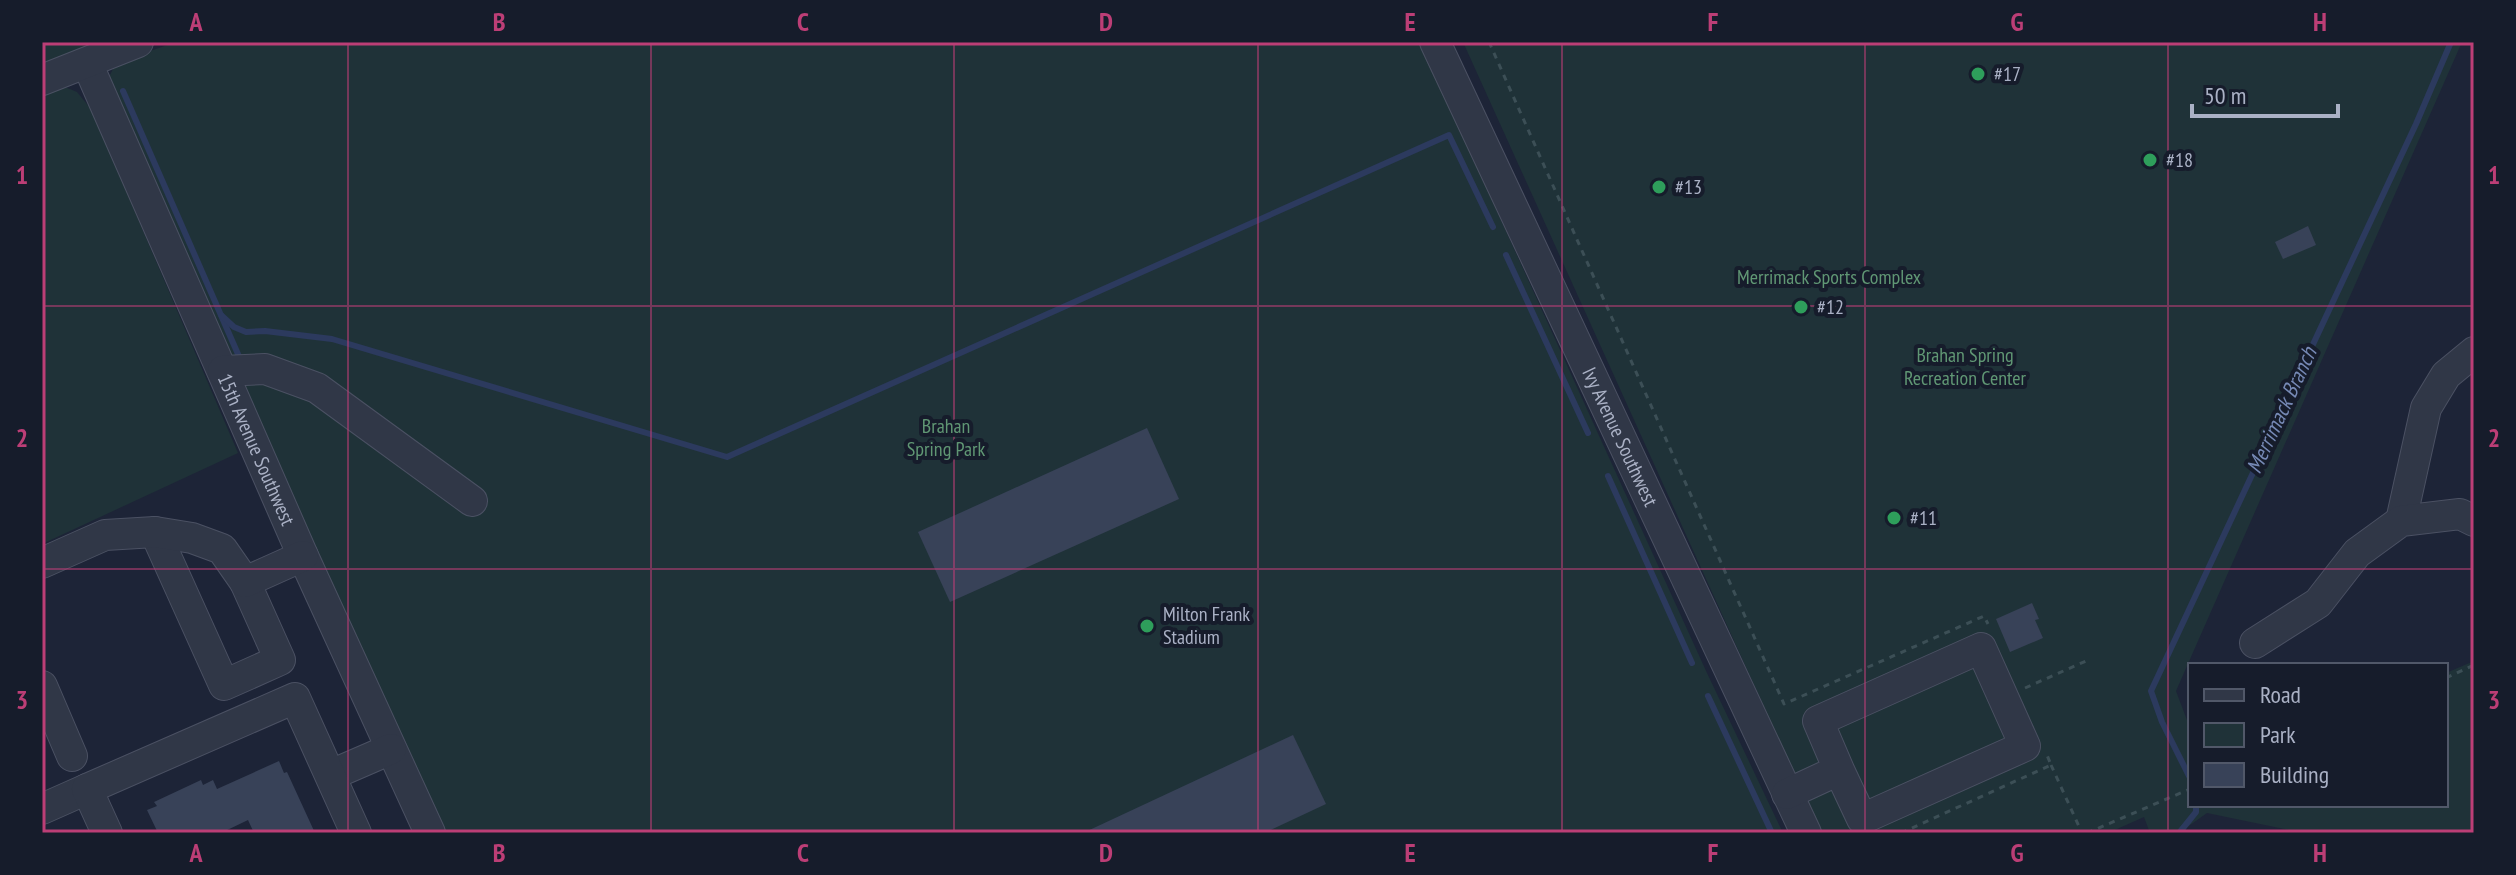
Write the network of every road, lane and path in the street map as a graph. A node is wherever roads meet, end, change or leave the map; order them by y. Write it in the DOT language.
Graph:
graph roads {
  1 [pos="138,42"];
  2 [pos="1435,42"];
  3 [pos="1489,42"];
  4 [pos="87,63"];
  5 [pos="42,80"];
  6 [pos="2474,352"];
  7 [pos="223,371"];
  8 [pos="472,501"];
  9 [pos="2401,521"];
  10 [pos="2474,521"];
  11 [pos="155,532"];
  12 [pos="303,556"];
  13 [pos="42,563"];
  14 [pos="245,582"];
  15 [pos="1990,628"];
  16 [pos="2255,643"];
  17 [pos="2086,661"];
  18 [pos="2474,665"];
  19 [pos="2448,677"];
  20 [pos="2018,691"];
  21 [pos="44,695"];
  22 [pos="391,749"];
  23 [pos="2046,753"];
  24 [pos="72,756"];
  25 [pos="2051,765"];
  26 [pos="1839,770"];
  27 [pos="331,775"];
  28 [pos="87,789"];
  29 [pos="2188,790"];
  30 [pos="1787,794"];
  31 [pos="42,809"];
  32 [pos="107,833"];
  33 [pos="356,833"];
  34 [pos="430,833"];
  35 [pos="1806,833"];
  36 [pos="1901,833"];
  37 [pos="2085,833"];
  1 -- 4 [label="street"];
  2 -- 30 [label="street, Ivy Avenue Southwest"];
  3 -- 15 [label="path"];
  4 -- 5 [label="street"];
  4 -- 7 [label="street, 15th Avenue Southwest"];
  6 -- 9 [label="street"];
  7 -- 8 [label="street"];
  7 -- 12 [label="street, 15th Avenue Southwest"];
  9 -- 10 [label="street"];
  9 -- 16 [label="street"];
  11 -- 13 [label="street"];
  11 -- 14 [label="street"];
  11 -- 14 [label="street"];
  12 -- 14 [label="street"];
  12 -- 22 [label="street, 15th Avenue Southwest"];
  17 -- 20 [label="path"];
  18 -- 19 [label="path"];
  21 -- 24 [label="street"];
  22 -- 27 [label="street"];
  22 -- 34 [label="street, 15th Avenue Southwest"];
  23 -- 25 [label="path"];
  25 -- 36 [label="path"];
  25 -- 37 [label="path"];
  26 -- 26 [label="street"];
  26 -- 30 [label="street"];
  27 -- 28 [label="street"];
  27 -- 33 [label="street"];
  28 -- 31 [label="street"];
  28 -- 32 [label="street"];
  29 -- 37 [label="path"];
  30 -- 35 [label="street, Ivy Avenue Southwest"];
}
